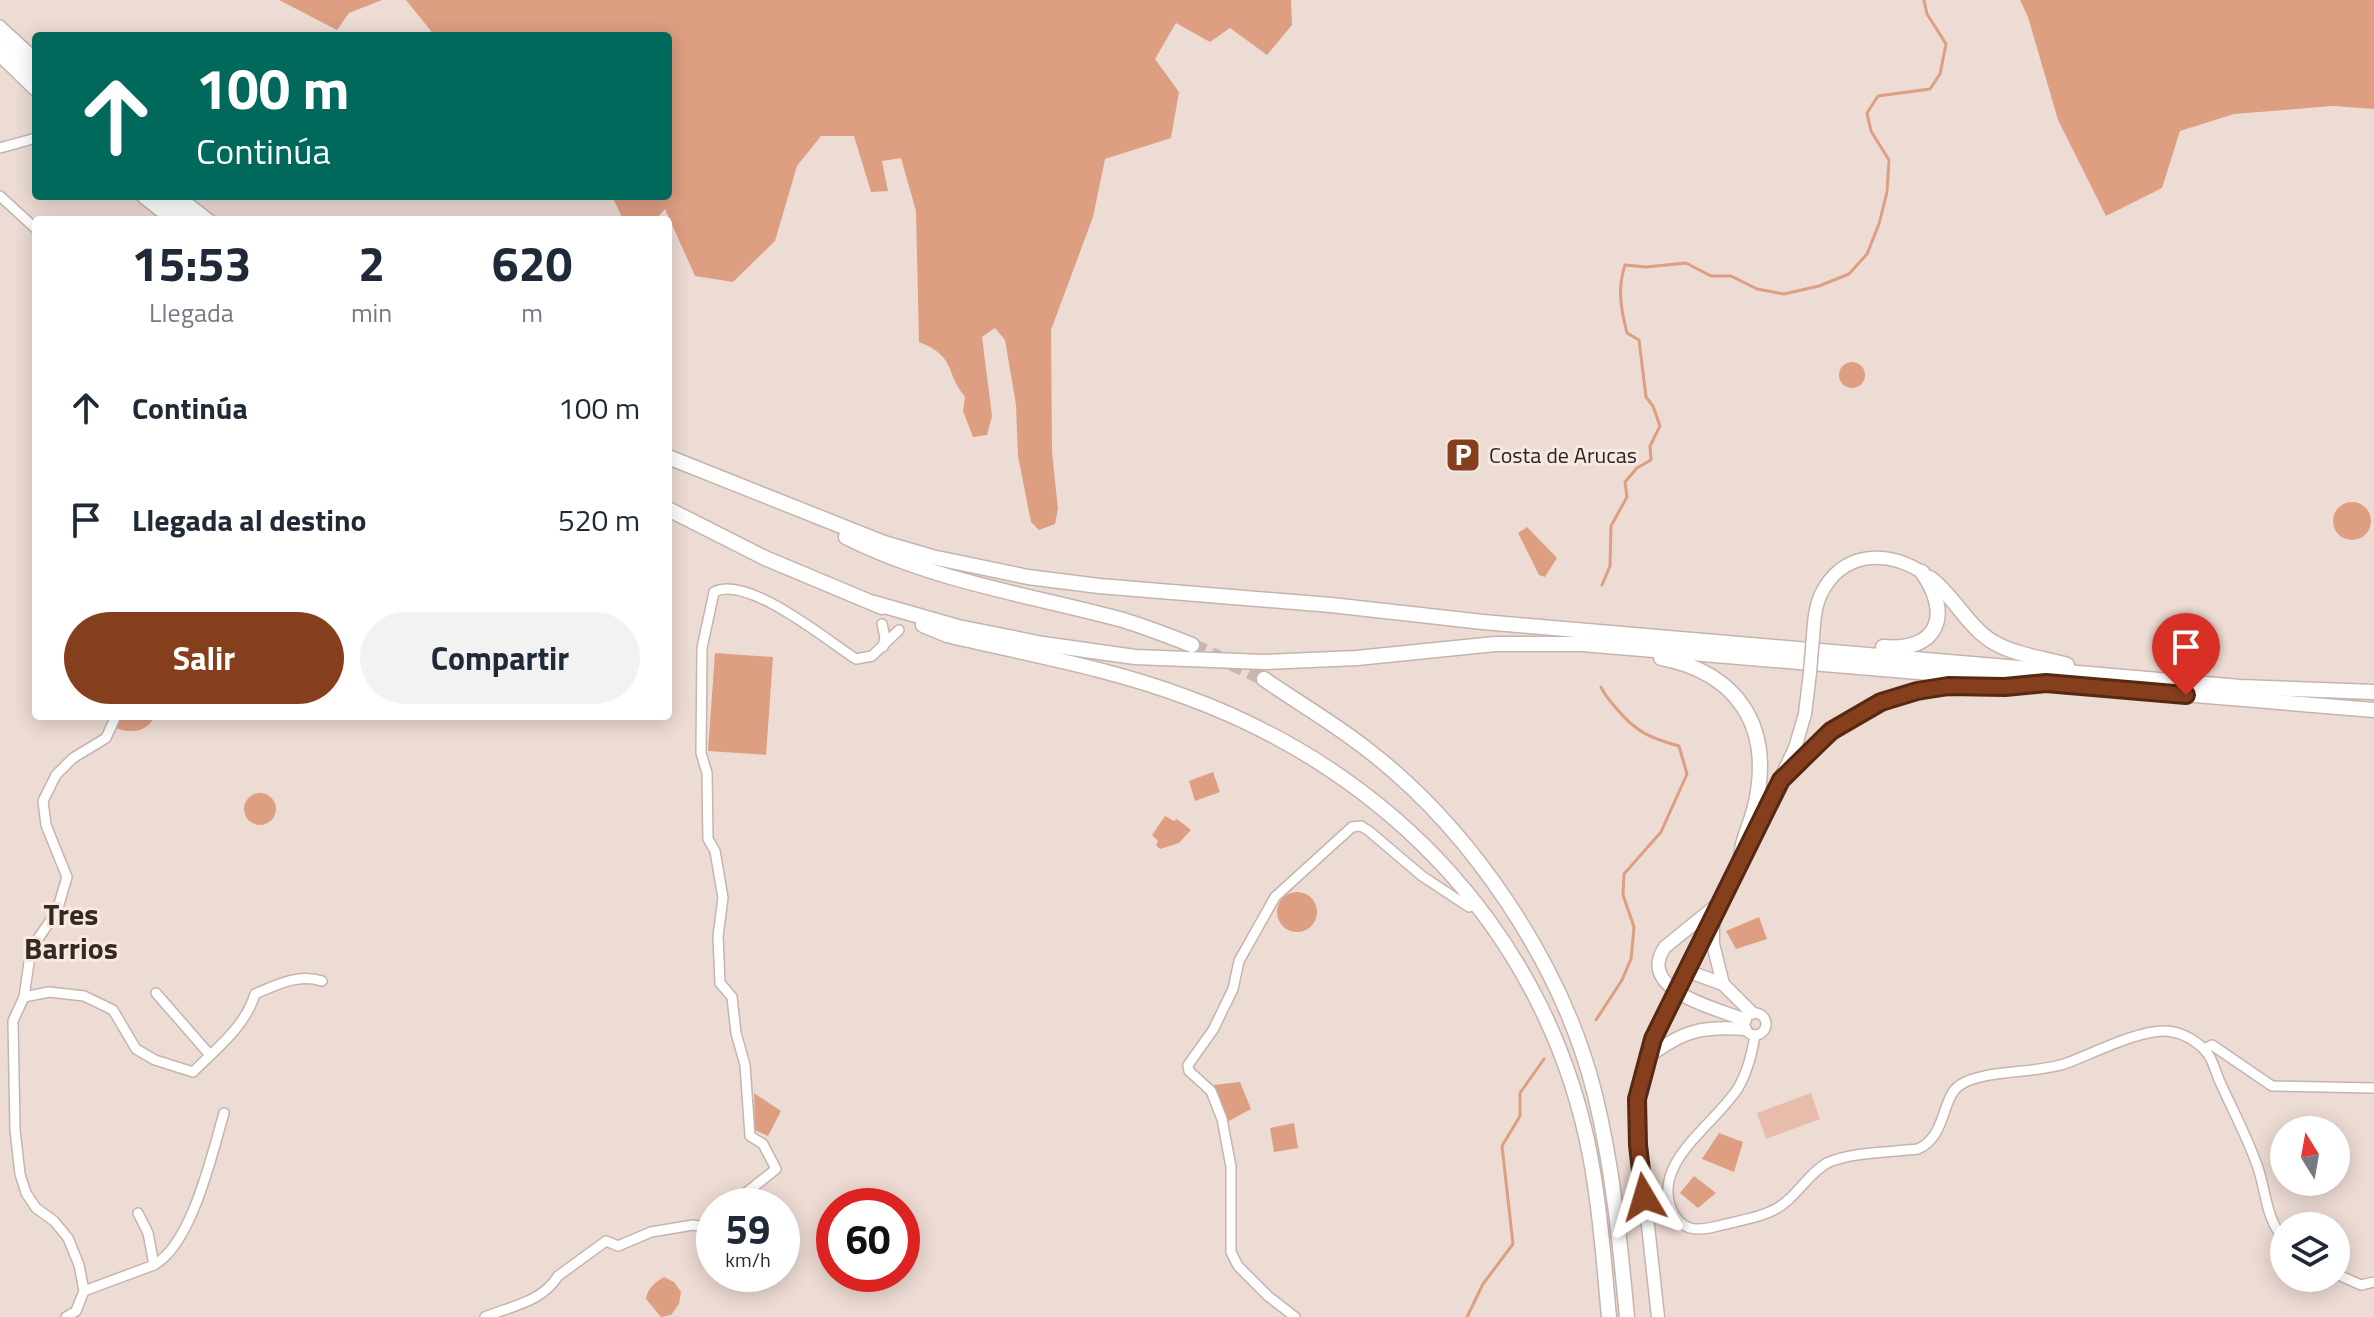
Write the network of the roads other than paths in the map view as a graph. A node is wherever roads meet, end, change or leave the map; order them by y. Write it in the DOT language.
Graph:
graph roads {
  1 [pos="0,25"];
  2 [pos="0,37"];
  3 [pos="0,54"];
  4 [pos="32,54"];
  5 [pos="32,67"];
  6 [pos="32,85"];
  7 [pos="32,139"];
  8 [pos="0,148"];
  9 [pos="0,196"];
  10 [pos="149,200"];
  11 [pos="170,200"];
  12 [pos="185,200"];
  13 [pos="169,216"];
  14 [pos="189,216"];
  15 [pos="206,216"];
  16 [pos="32,225"];
  17 [pos="672,459"];
  18 [pos="785,505"];
  19 [pos="672,511"];
  20 [pos="1922,572"];
  21 [pos="874,603"];
  22 [pos="882,624"];
  23 [pos="899,630"];
  24 [pos="1632,635"];
  25 [pos="1192,645"];
  26 [pos="883,647"];
  27 [pos="1622,647"];
  28 [pos="2102,674"];
  29 [pos="1264,679"];
  30 [pos="2046,683"];
  31 [pos="2374,692"];
  32 [pos="2374,710"];
  33 [pos="114,720"];
  34 [pos="1781,780"];
  35 [pos="1741,861"];
  36 [pos="1439,871"];
  37 [pos="1422,876"];
  38 [pos="1721,902"];
  39 [pos="1469,907"];
  40 [pos="1712,921"];
  41 [pos="1687,971"];
  42 [pos="322,981"];
  43 [pos="1723,984"];
  44 [pos="156,993"];
  45 [pos="24,997"];
  46 [pos="1749,1024"];
  47 [pos="2207,1053"];
  48 [pos="210,1055"];
  49 [pos="1647,1058"];
  50 [pos="1572,1087"];
  51 [pos="2374,1088"];
  52 [pos="224,1113"];
  53 [pos="752,1188"];
  54 [pos="138,1213"];
  55 [pos="2270,1216"];
  56 [pos="696,1226"];
  57 [pos="154,1265"];
  58 [pos="2350,1280"];
  59 [pos="2374,1282"];
  60 [pos="84,1291"];
  61 [pos="66,1317"];
  62 [pos="485,1317"];
  63 [pos="1295,1317"];
  64 [pos="1609,1317"];
  65 [pos="1627,1317"];
  66 [pos="1658,1317"];
  1 -- 4 [label="street"];
  2 -- 5 [label="highway"];
  3 -- 6 [label="highway"];
  7 -- 8 [label="street"];
  9 -- 16 [label="street"];
  10 -- 13 [label="highway"];
  11 -- 14 [label="highway"];
  12 -- 15 [label="street"];
  17 -- 18 [label="highway"];
  18 -- 24 [label="highway"];
  18 -- 25 [label="highway"];
  19 -- 21 [label="highway"];
  20 -- 24 [label="highway"];
  20 -- 28 [label="highway"];
  20 -- 34 [label="main road, bridge"];
  21 -- 27 [label="highway"];
  21 -- 50 [label="highway"];
  22 -- 26 [label="street"];
  23 -- 26 [label="street"];
  24 -- 28 [label="highway"];
  26 -- 53 [label="street"];
  27 -- 30 [label="highway"];
  27 -- 35 [label="highway"];
  28 -- 31 [label="highway"];
  29 -- 65 [label="highway"];
  30 -- 32 [label="highway"];
  30 -- 34 [label="highway"];
  33 -- 45 [label="street"];
  34 -- 35 [label="main road"];
  35 -- 38 [label="main road"];
  36 -- 37 [label="street"];
  36 -- 39 [label="highway"];
  37 -- 39 [label="street"];
  37 -- 63 [label="street"];
  38 -- 40 [label="main road"];
  38 -- 46 [label="main road"];
  39 -- 50 [label="highway"];
  40 -- 41 [label="main road"];
  40 -- 43 [label="main road"];
  41 -- 43 [label="main road"];
  41 -- 49 [label="main road, bridge"];
  42 -- 48 [label="street"];
  43 -- 46 [label="main road"];
  44 -- 48 [label="street"];
  45 -- 48 [label="street"];
  45 -- 60 [label="street"];
  46 -- 47 [label="street"];
  46 -- 49 [label="main road"];
  47 -- 51 [label="street"];
  47 -- 55 [label="street"];
  49 -- 66 [label="main road"];
  50 -- 64 [label="highway"];
  52 -- 57 [label="street"];
  54 -- 57 [label="street"];
  56 -- 62 [label="street"];
  57 -- 60 [label="street"];
  58 -- 59 [label="street"];
  60 -- 61 [label="street"];
}
